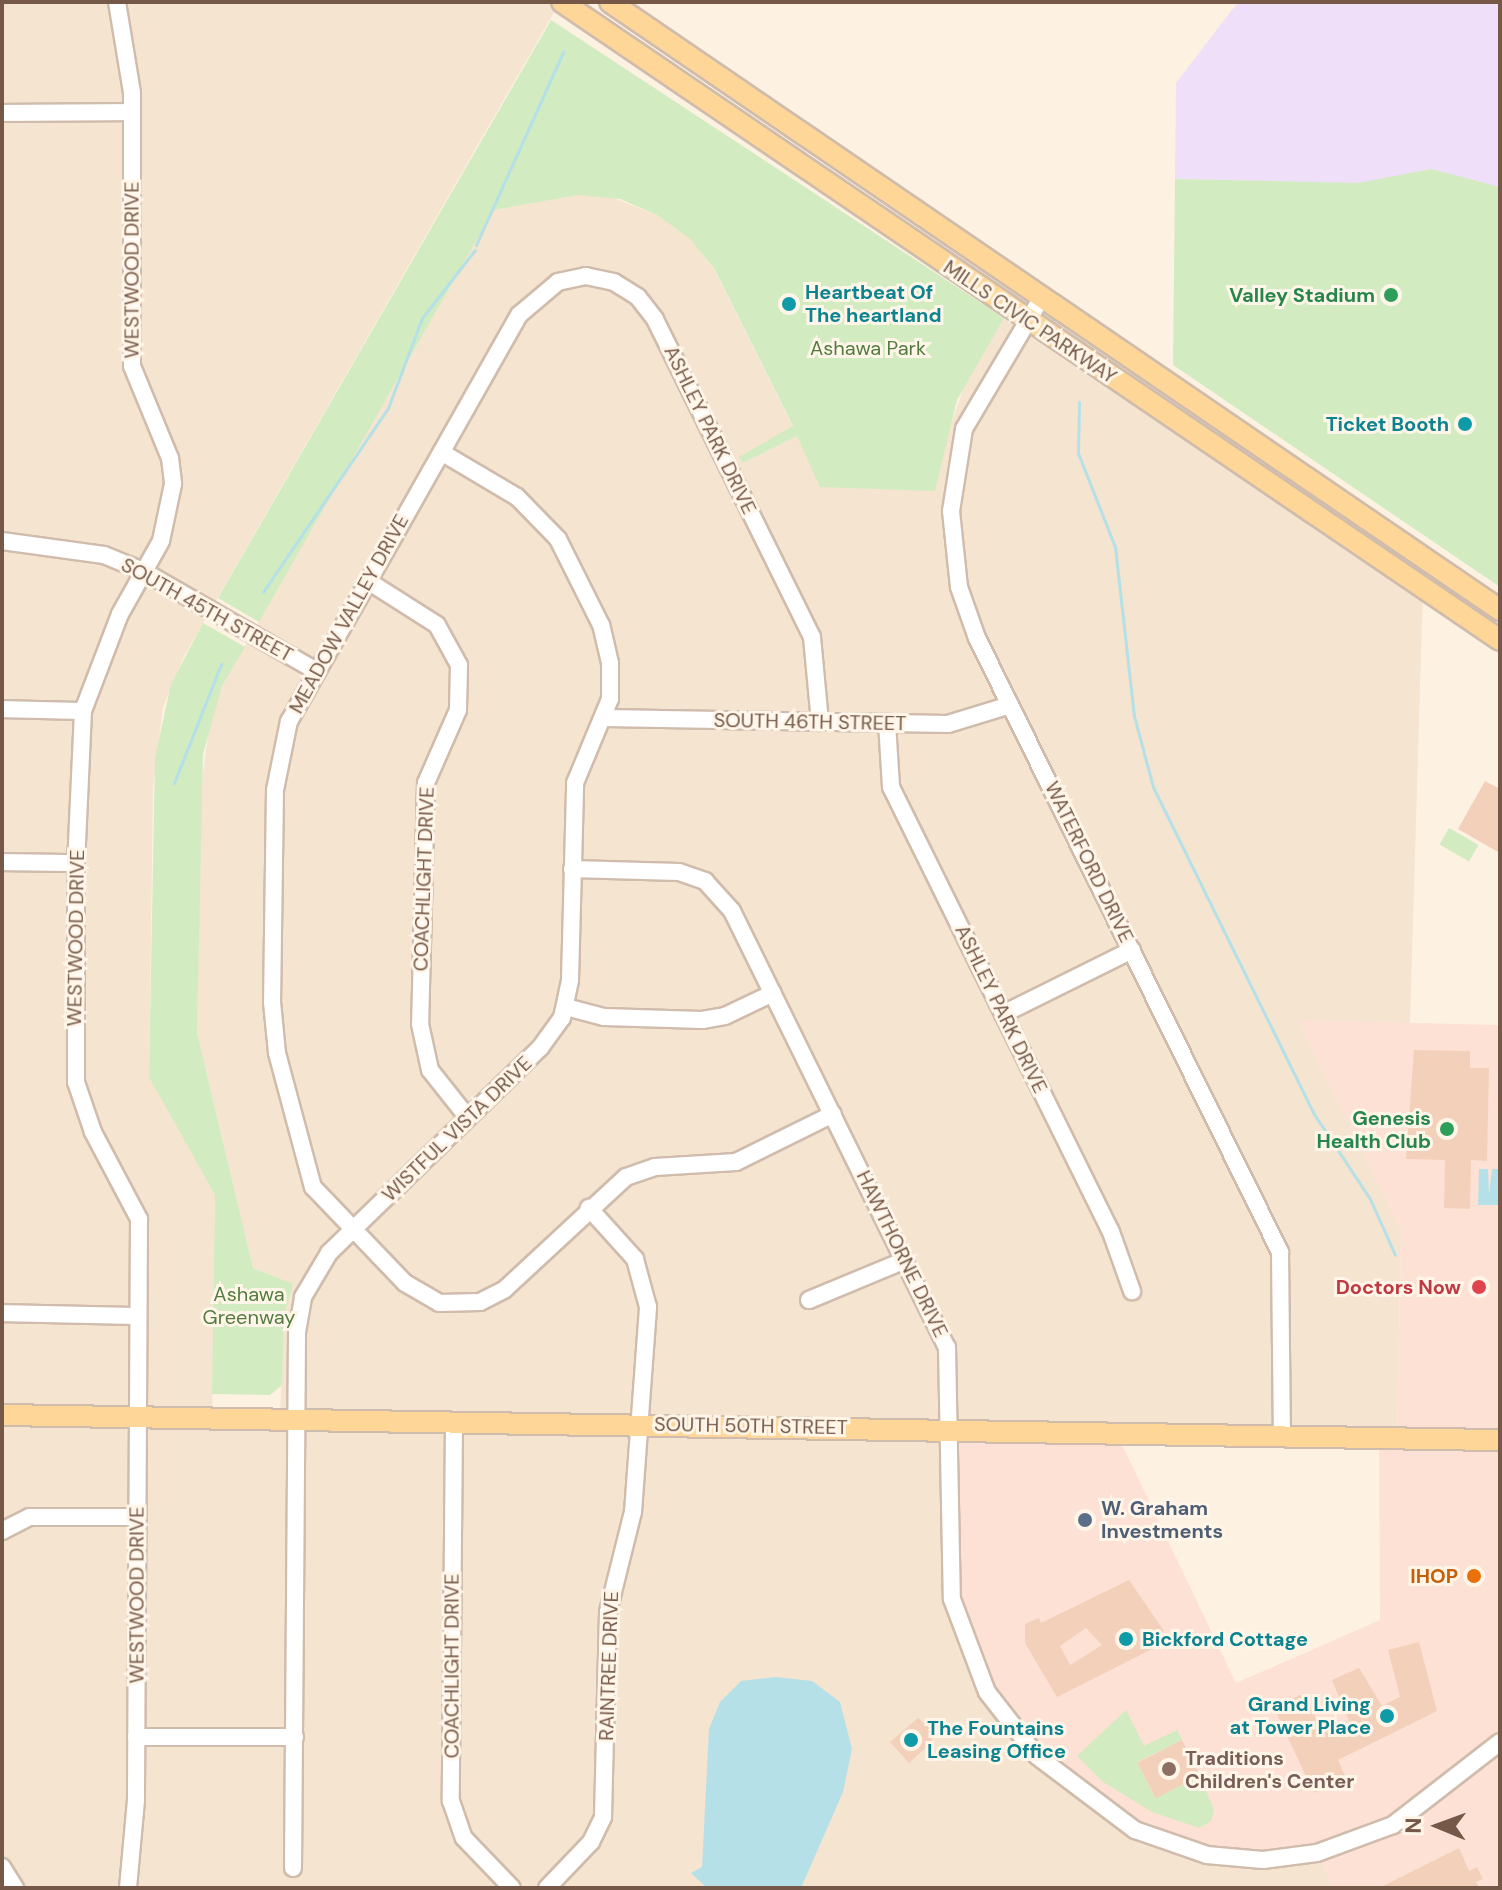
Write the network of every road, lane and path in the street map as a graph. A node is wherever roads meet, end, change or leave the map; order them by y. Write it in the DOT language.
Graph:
graph roads {
  1 [pos="117,2"];
  2 [pos="562,2"];
  3 [pos="610,2"];
  4 [pos="132,112"];
  5 [pos="2,113"];
  6 [pos="1042,297"];
  7 [pos="655,319"];
  8 [pos="1027,320"];
  9 [pos="441,452"];
  10 [pos="2,541"];
  11 [pos="143,571"];
  12 [pos="368,581"];
  13 [pos="1500,610"];
  14 [pos="1500,640"];
  15 [pos="316,671"];
  16 [pos="1010,705"];
  17 [pos="2,709"];
  18 [pos="83,711"];
  19 [pos="605,718"];
  20 [pos="820,722"];
  21 [pos="887,723"];
  22 [pos="2,862"];
  23 [pos="76,863"];
  24 [pos="572,869"];
  25 [pos="1132,950"];
  26 [pos="773,993"];
  27 [pos="566,1007"];
  28 [pos="1003,1014"];
  29 [pos="833,1114"];
  30 [pos="468,1118"];
  31 [pos="589,1208"];
  32 [pos="353,1229"];
  33 [pos="905,1260"];
  34 [pos="1132,1291"];
  35 [pos="809,1300"];
  36 [pos="2,1313"];
  37 [pos="138,1316"];
  38 [pos="2,1415"];
  39 [pos="137,1417"];
  40 [pos="297,1419"];
  41 [pos="454,1422"];
  42 [pos="636,1425"];
  43 [pos="950,1430"];
  44 [pos="1282,1435"];
  45 [pos="1500,1440"];
  46 [pos="137,1517"];
  47 [pos="5,1529"];
  48 [pos="136,1737"];
  49 [pos="295,1737"];
  50 [pos="1500,1742"];
  51 [pos="2,1867"];
  52 [pos="293,1868"];
  53 [pos="15,1888"];
  54 [pos="128,1888"];
  55 [pos="512,1888"];
  56 [pos="547,1888"];
  1 -- 4 [label="street, WESTWOOD DRIVE"];
  2 -- 8 [label="main road, MILLS CIVIC PARKWAY"];
  3 -- 6 [label="main road, MILLS CIVIC PARKWAY"];
  4 -- 5 [label="street"];
  4 -- 11 [label="street, WESTWOOD DRIVE"];
  6 -- 8 [label="street, WATERFORD DRIVE"];
  6 -- 13 [label="main road, MILLS CIVIC PARKWAY"];
  7 -- 9 [label="street, MEADOW VALLEY DRIVE"];
  7 -- 20 [label="street, ASHLEY PARK DRIVE"];
  8 -- 14 [label="main road, MILLS CIVIC PARKWAY"];
  8 -- 16 [label="street, WATERFORD DRIVE"];
  9 -- 12 [label="street, MEADOW VALLEY DRIVE"];
  9 -- 19 [label="street, WISTFUL VISTA DRIVE"];
  10 -- 11 [label="street, SOUTH 45TH STREET"];
  11 -- 15 [label="street, SOUTH 45TH STREET"];
  11 -- 18 [label="street, WESTWOOD DRIVE"];
  12 -- 15 [label="street, MEADOW VALLEY DRIVE"];
  12 -- 30 [label="street, COACHLIGHT DRIVE"];
  15 -- 32 [label="street, MEADOW VALLEY DRIVE"];
  16 -- 21 [label="street, SOUTH 46TH STREET"];
  16 -- 25 [label="street, WATERFORD DRIVE"];
  17 -- 18 [label="street"];
  18 -- 23 [label="street, WESTWOOD DRIVE"];
  19 -- 20 [label="street, SOUTH 46TH STREET"];
  19 -- 24 [label="street, WISTFUL VISTA DRIVE"];
  20 -- 21 [label="street, SOUTH 46TH STREET"];
  21 -- 28 [label="street, ASHLEY PARK DRIVE"];
  22 -- 23 [label="street"];
  23 -- 37 [label="street, WESTWOOD DRIVE"];
  24 -- 26 [label="street, HAWTHORNE DRIVE"];
  24 -- 27 [label="street, WISTFUL VISTA DRIVE"];
  25 -- 28 [label="street"];
  25 -- 44 [label="street, WATERFORD DRIVE"];
  26 -- 27 [label="street"];
  26 -- 29 [label="street, HAWTHORNE DRIVE"];
  27 -- 30 [label="street, WISTFUL VISTA DRIVE"];
  28 -- 34 [label="street, ASHLEY PARK DRIVE"];
  29 -- 31 [label="street, MEADOW VALLEY DRIVE"];
  29 -- 33 [label="street, HAWTHORNE DRIVE"];
  30 -- 32 [label="street, WISTFUL VISTA DRIVE"];
  31 -- 32 [label="street, MEADOW VALLEY DRIVE"];
  31 -- 42 [label="street, RAINTREE DRIVE"];
  32 -- 40 [label="street, WISTFUL VISTA DRIVE"];
  33 -- 35 [label="street"];
  33 -- 43 [label="street, HAWTHORNE DRIVE"];
  36 -- 37 [label="street"];
  37 -- 39 [label="street, WESTWOOD DRIVE"];
  38 -- 39 [label="main road, SOUTH 50TH STREET"];
  39 -- 40 [label="main road, SOUTH 50TH STREET"];
  39 -- 46 [label="street, WESTWOOD DRIVE"];
  40 -- 41 [label="main road, SOUTH 50TH STREET"];
  40 -- 49 [label="street, WISTFUL VISTA DRIVE"];
  41 -- 42 [label="main road, SOUTH 50TH STREET"];
  41 -- 55 [label="street, COACHLIGHT DRIVE"];
  42 -- 43 [label="main road, SOUTH 50TH STREET"];
  42 -- 56 [label="street, RAINTREE DRIVE"];
  43 -- 44 [label="main road, SOUTH 50TH STREET"];
  43 -- 50 [label="street, HAWTHORNE DRIVE"];
  44 -- 45 [label="main road, SOUTH 50TH STREET"];
  46 -- 47 [label="street"];
  46 -- 48 [label="street, WESTWOOD DRIVE"];
  48 -- 49 [label="street"];
  48 -- 54 [label="street, WESTWOOD DRIVE"];
  49 -- 52 [label="street, WISTFUL VISTA DRIVE"];
  51 -- 53 [label="street"];
}
